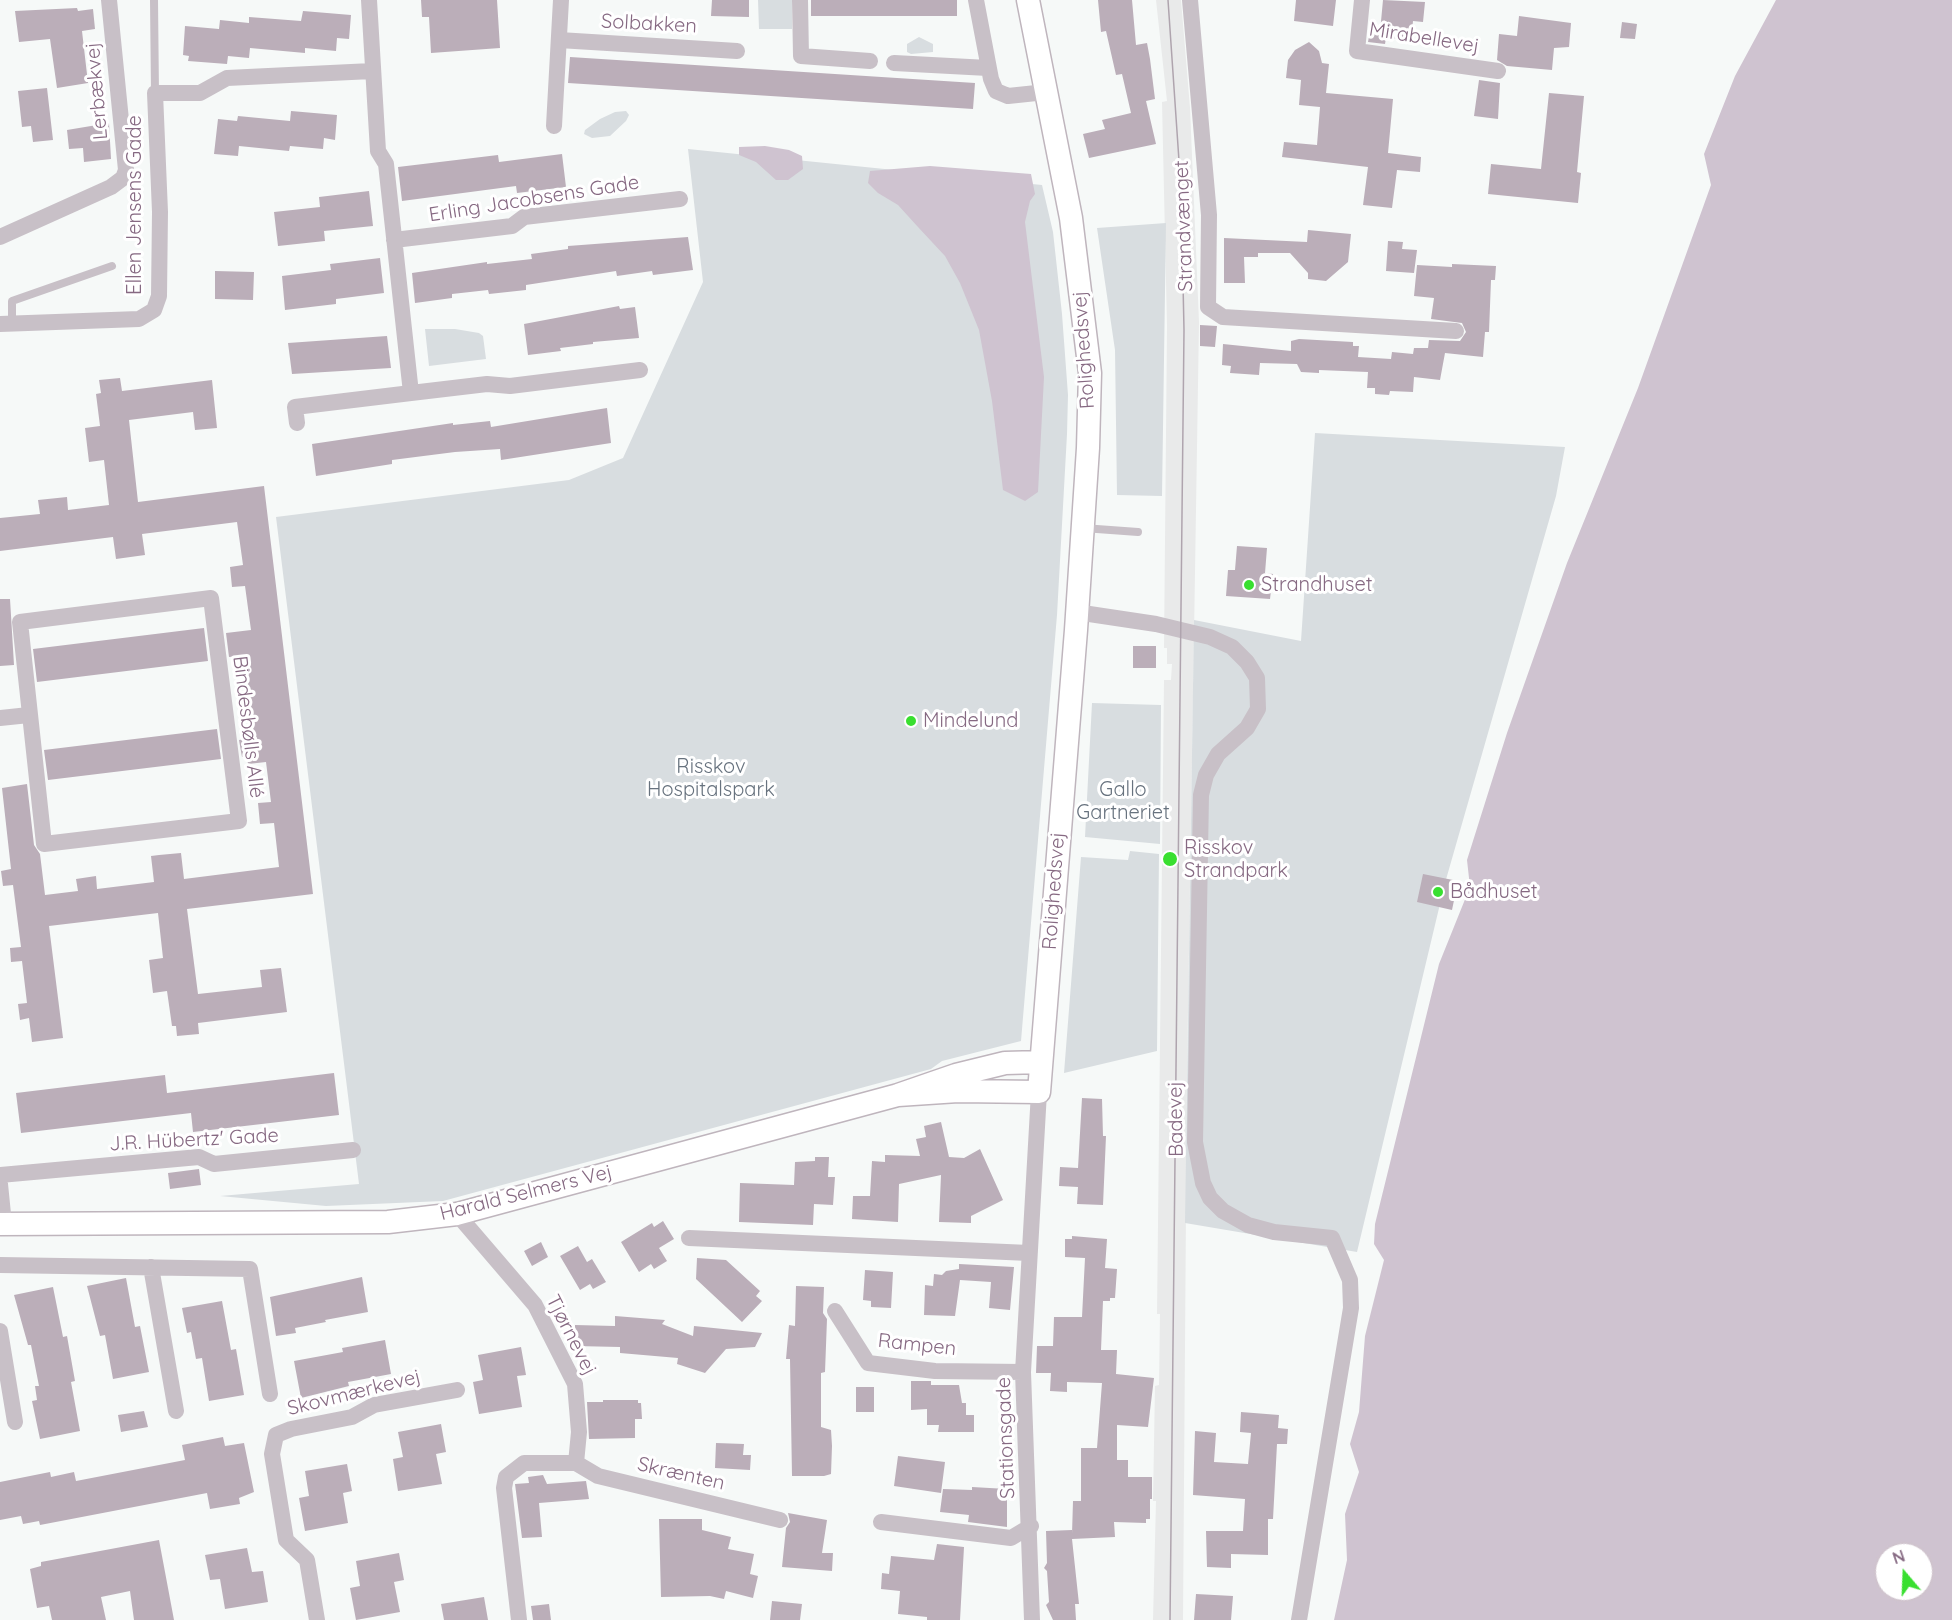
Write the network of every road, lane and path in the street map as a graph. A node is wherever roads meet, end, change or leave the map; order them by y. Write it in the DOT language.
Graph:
graph roads {
  1 [pos="110,0"];
  2 [pos="154,0"];
  3 [pos="369,0"];
  4 [pos="561,0"];
  5 [pos="800,0"];
  6 [pos="976,0"];
  7 [pos="1028,0"];
  8 [pos="1190,0"];
  9 [pos="1362,0"];
  10 [pos="559,40"];
  11 [pos="737,51"];
  12 [pos="870,61"];
  13 [pos="894,63"];
  14 [pos="988,68"];
  15 [pos="372,71"];
  16 [pos="1498,71"];
  17 [pos="1046,92"];
  18 [pos="155,93"];
  19 [pos="554,126"];
  20 [pos="680,199"];
  21 [pos="0,237"];
  22 [pos="394,240"];
  23 [pos="112,266"];
  24 [pos="6,324"];
  25 [pos="1456,331"];
  26 [pos="640,370"];
  27 [pos="411,393"];
  28 [pos="297,423"];
  29 [pos="1082,528"];
  30 [pos="1138,532"];
  31 [pos="1076,612"];
  32 [pos="29,715"];
  33 [pos="0,718"];
  34 [pos="1041,1062"];
  35 [pos="1039,1092"];
  36 [pos="898,1095"];
  37 [pos="353,1150"];
  38 [pos="0,1175"];
  39 [pos="0,1184"];
  40 [pos="457,1214"];
  41 [pos="2,1224"];
  42 [pos="689,1238"];
  43 [pos="1029,1253"];
  44 [pos="0,1265"];
  45 [pos="151,1267"];
  46 [pos="835,1311"];
  47 [pos="0,1331"];
  48 [pos="1023,1372"];
  49 [pos="457,1390"];
  50 [pos="270,1394"];
  51 [pos="176,1410"];
  52 [pos="15,1422"];
  53 [pos="576,1463"];
  54 [pos="780,1520"];
  55 [pos="881,1522"];
  56 [pos="1031,1526"];
  57 [pos="317,1620"];
  58 [pos="519,1620"];
  59 [pos="1032,1620"];
  60 [pos="1299,1620"];
  1 -- 21 [label="street, Lerbækvej"];
  2 -- 18 [label="lane"];
  3 -- 15 [label="street"];
  4 -- 10 [label="street"];
  5 -- 12 [label="street"];
  6 -- 14 [label="street"];
  7 -- 17 [label="street, Rolighedsvej"];
  8 -- 25 [label="street, Strandvænget"];
  9 -- 16 [label="street, Mirabellevej"];
  10 -- 11 [label="street, Solbakken"];
  10 -- 19 [label="street"];
  13 -- 14 [label="street"];
  14 -- 17 [label="street"];
  15 -- 18 [label="street, Ellen Jensens Gade"];
  15 -- 22 [label="street"];
  17 -- 29 [label="street, Rolighedsvej"];
  18 -- 24 [label="street, Ellen Jensens Gade"];
  20 -- 22 [label="street, Erling Jacobsens Gade"];
  22 -- 27 [label="street"];
  23 -- 24 [label="lane"];
  26 -- 27 [label="street"];
  27 -- 28 [label="street"];
  29 -- 30 [label="lane"];
  29 -- 31 [label="street, Rolighedsvej"];
  31 -- 34 [label="street, Rolighedsvej"];
  31 -- 60 [label="street, Badevej"];
  32 -- 32 [label="street, Bindesbølls Allé"];
  32 -- 33 [label="street"];
  34 -- 35 [label="street, Rolighedsvej"];
  34 -- 36 [label="street, Harald Selmers Vej"];
  35 -- 36 [label="street, Harald Selmers Vej"];
  35 -- 43 [label="street, Stationsgade"];
  36 -- 40 [label="street, Harald Selmers Vej"];
  37 -- 38 [label="street, J.R. Hübertz' Gade"];
  39 -- 41 [label="street"];
  40 -- 41 [label="street, Harald Selmers Vej"];
  40 -- 53 [label="street, Tjørnevej"];
  42 -- 43 [label="street"];
  43 -- 48 [label="street, Stationsgade"];
  44 -- 45 [label="street"];
  45 -- 50 [label="street"];
  45 -- 51 [label="street"];
  46 -- 48 [label="street, Rampen"];
  47 -- 52 [label="street"];
  48 -- 56 [label="street, Stationsgade"];
  49 -- 57 [label="street, Skovmærkevej"];
  53 -- 54 [label="street, Skrænten"];
  53 -- 58 [label="street"];
  55 -- 56 [label="street"];
  56 -- 59 [label="street, Stationsgade"];
}
